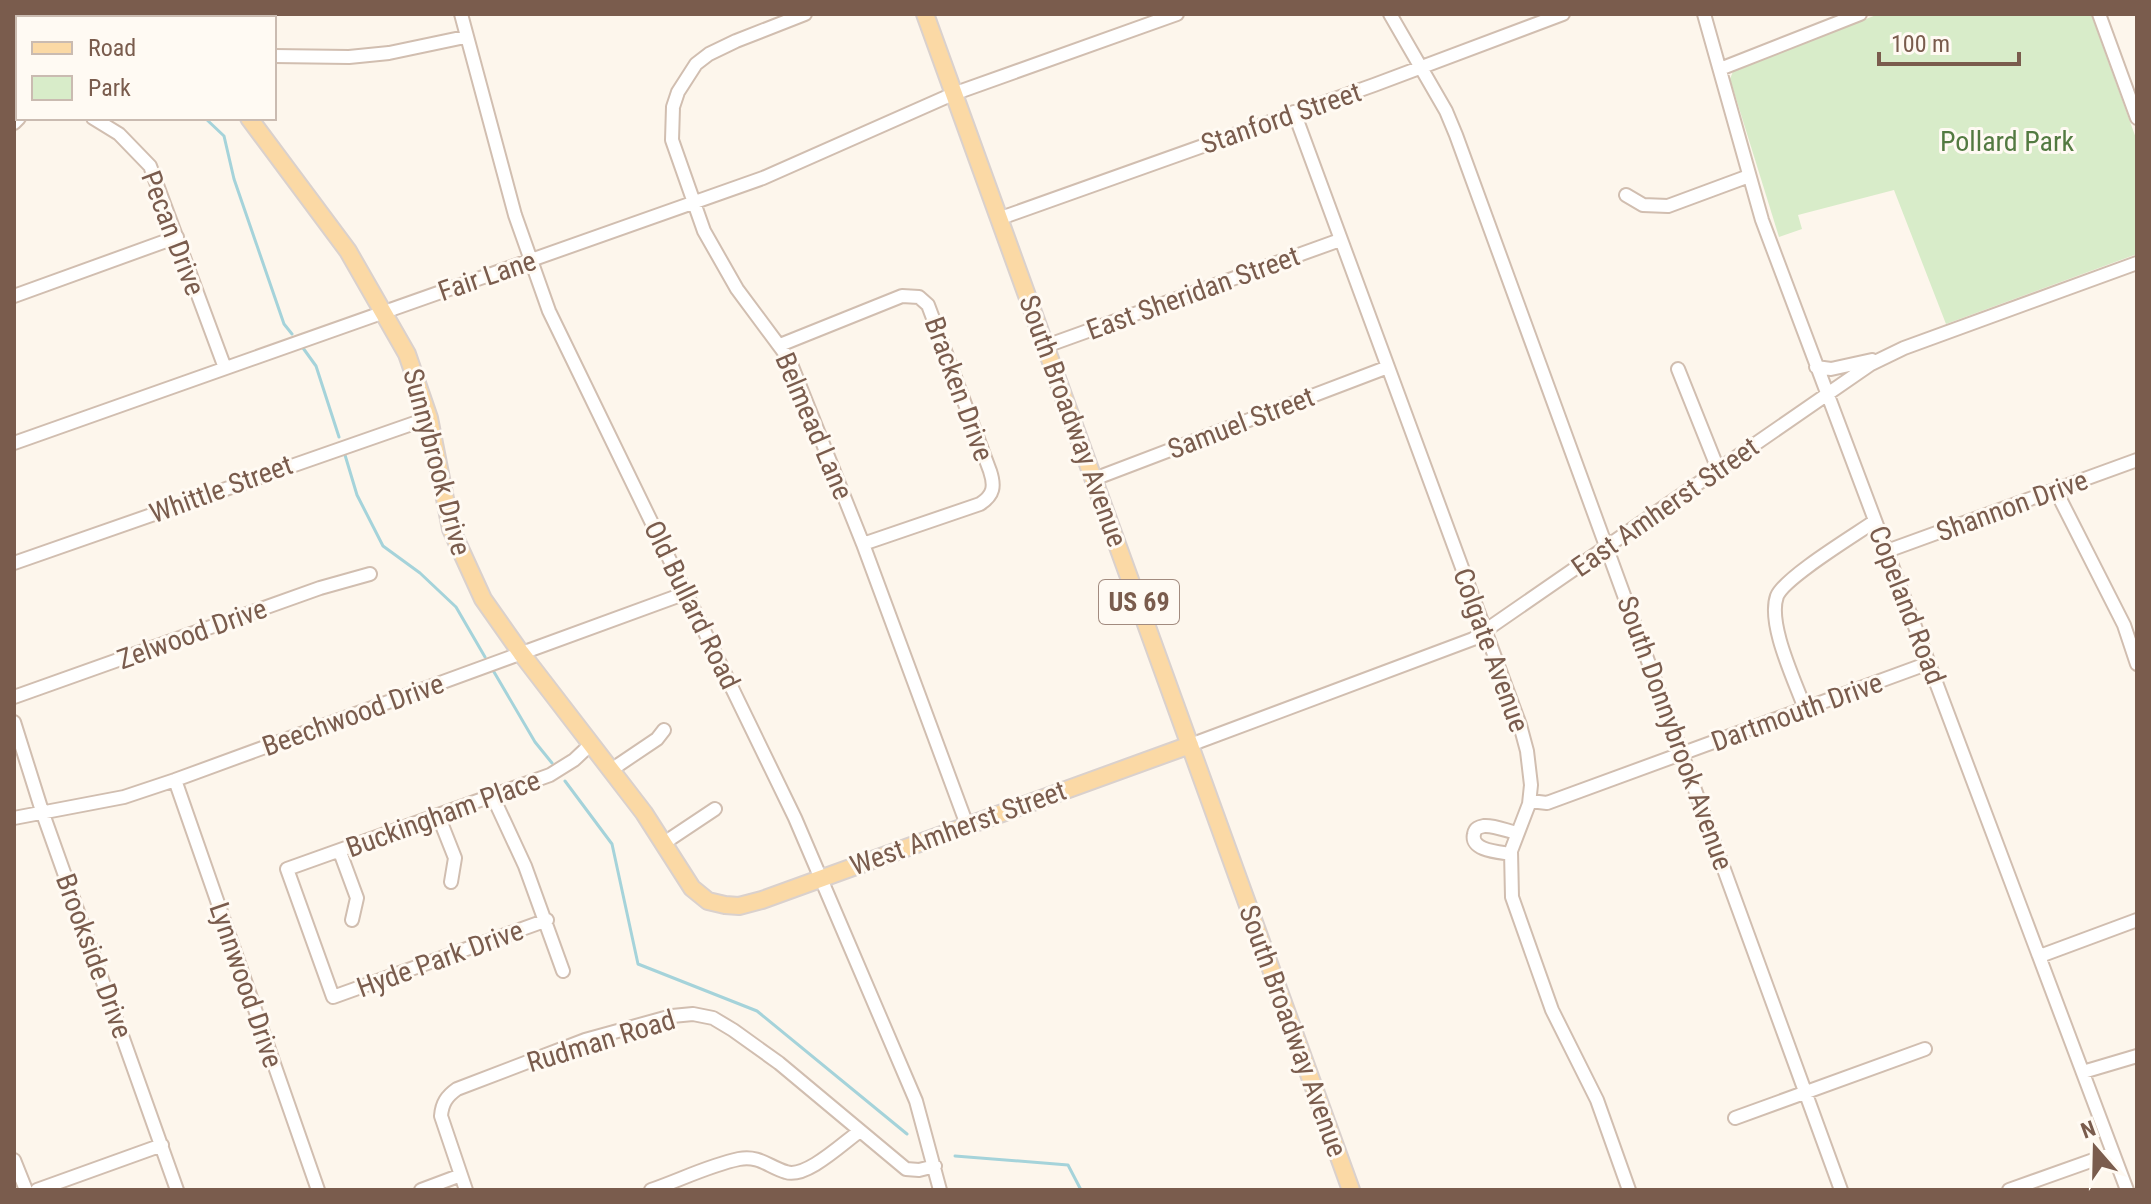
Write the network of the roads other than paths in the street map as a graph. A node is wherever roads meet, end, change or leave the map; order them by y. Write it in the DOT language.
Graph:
graph roads {
  1 [pos="461,14"];
  2 [pos="805,14"];
  3 [pos="925,14"];
  4 [pos="1177,14"];
  5 [pos="1390,14"];
  6 [pos="1704,14"];
  7 [pos="1860,14"];
  8 [pos="2099,14"];
  9 [pos="1555,15"];
  10 [pos="465,37"];
  11 [pos="276,56"];
  12 [pos="1421,66"];
  13 [pos="1720,69"];
  14 [pos="953,94"];
  15 [pos="1294,112"];
  16 [pos="2137,118"];
  17 [pos="96,120"];
  18 [pos="250,120"];
  19 [pos="1749,176"];
  20 [pos="1626,195"];
  21 [pos="693,201"];
  22 [pos="998,219"];
  23 [pos="177,237"];
  24 [pos="1340,240"];
  25 [pos="530,262"];
  26 [pos="2137,263"];
  27 [pos="14,296"];
  28 [pos="384,312"];
  29 [pos="780,345"];
  30 [pos="1046,346"];
  31 [pos="1883,358"];
  32 [pos="1388,367"];
  33 [pos="1816,367"];
  34 [pos="225,368"];
  35 [pos="1678,369"];
  36 [pos="1826,394"];
  37 [pos="429,418"];
  38 [pos="14,443"];
  39 [pos="2137,460"];
  40 [pos="1718,469"];
  41 [pos="1094,479"];
  42 [pos="2056,491"];
  43 [pos="1875,521"];
  44 [pos="863,544"];
  45 [pos="1607,547"];
  46 [pos="1887,551"];
  47 [pos="14,563"];
  48 [pos="370,574"];
  49 [pos="686,593"];
  50 [pos="1484,633"];
  51 [pos="521,653"];
  52 [pos="1929,663"];
  53 [pos="2137,664"];
  54 [pos="14,697"];
  55 [pos="1805,709"];
  56 [pos="14,722"];
  57 [pos="664,730"];
  58 [pos="591,744"];
  59 [pos="1190,745"];
  60 [pos="1683,754"];
  61 [pos="611,770"];
  62 [pos="175,780"];
  63 [pos="493,797"];
  64 [pos="1530,801"];
  65 [pos="715,809"];
  66 [pos="42,811"];
  67 [pos="438,815"];
  68 [pos="14,818"];
  69 [pos="967,825"];
  70 [pos="1517,833"];
  71 [pos="664,843"];
  72 [pos="340,852"];
  73 [pos="1511,854"];
  74 [pos="822,878"];
  75 [pos="451,882"];
  76 [pos="725,905"];
  77 [pos="352,920"];
  78 [pos="547,920"];
  79 [pos="2137,920"];
  80 [pos="2040,956"];
  81 [pos="563,971"];
  82 [pos="333,997"];
  83 [pos="1925,1049"];
  84 [pos="2137,1056"];
  85 [pos="2083,1072"];
  86 [pos="1806,1093"];
  87 [pos="1735,1118"];
  88 [pos="860,1131"];
  89 [pos="162,1145"];
  90 [pos="2113,1153"];
  91 [pos="14,1160"];
  92 [pos="935,1166"];
  93 [pos="461,1175"];
  94 [pos="26,1190"];
  95 [pos="37,1190"];
  96 [pos="177,1190"];
  97 [pos="318,1190"];
  98 [pos="421,1190"];
  99 [pos="466,1190"];
  100 [pos="651,1190"];
  101 [pos="940,1190"];
  102 [pos="1351,1190"];
  103 [pos="1629,1190"];
  104 [pos="1841,1190"];
  105 [pos="2009,1190"];
  106 [pos="2127,1190"];
  1 -- 10 [label="street, Old Bullard Road"];
  2 -- 21 [label="street, Belmead Lane"];
  3 -- 14 [label="main road, South Broadway Avenue / US 69"];
  4 -- 14 [label="street, Fair Lane"];
  5 -- 12 [label="street, South Donnybrook Avenue"];
  6 -- 13 [label="street, Copeland Road"];
  7 -- 13 [label="street"];
  8 -- 16 [label="street"];
  9 -- 12 [label="street, Stanford Street"];
  10 -- 11 [label="street"];
  10 -- 25 [label="street, Old Bullard Road"];
  12 -- 15 [label="street, Stanford Street"];
  12 -- 45 [label="street, South Donnybrook Avenue"];
  13 -- 19 [label="street, Copeland Road"];
  14 -- 21 [label="street, Fair Lane"];
  14 -- 22 [label="main road, South Broadway Avenue / US 69"];
  15 -- 22 [label="street, Stanford Street"];
  15 -- 24 [label="street, Colgate Avenue"];
  17 -- 23 [label="street, Pecan Drive"];
  18 -- 28 [label="main road, Sunnybrook Drive"];
  19 -- 20 [label="street"];
  19 -- 33 [label="street, Copeland Road"];
  21 -- 25 [label="street, Fair Lane"];
  21 -- 29 [label="street, Belmead Lane"];
  22 -- 30 [label="main road, South Broadway Avenue / US 69"];
  23 -- 27 [label="street"];
  23 -- 34 [label="street, Pecan Drive"];
  24 -- 30 [label="street, East Sheridan Street"];
  24 -- 32 [label="street, Colgate Avenue"];
  25 -- 28 [label="street, Fair Lane"];
  25 -- 49 [label="street, Old Bullard Road"];
  26 -- 31 [label="street, East Amherst Street"];
  28 -- 34 [label="street, Fair Lane"];
  28 -- 37 [label="main road, Sunnybrook Drive"];
  29 -- 44 [label="street, Belmead Lane"];
  29 -- 44 [label="street, Bracken Drive"];
  30 -- 41 [label="main road, South Broadway Avenue / US 69"];
  31 -- 33 [label="street"];
  31 -- 36 [label="street, East Amherst Street"];
  32 -- 41 [label="street, Samuel Street"];
  32 -- 50 [label="street, Colgate Avenue"];
  33 -- 36 [label="street, Copeland Road"];
  34 -- 38 [label="street, Fair Lane"];
  35 -- 40 [label="street"];
  36 -- 40 [label="street, East Amherst Street"];
  36 -- 43 [label="street, Copeland Road"];
  37 -- 47 [label="street, Whittle Street"];
  37 -- 51 [label="main road, Sunnybrook Drive"];
  39 -- 42 [label="street, Shannon Drive"];
  40 -- 45 [label="street, East Amherst Street"];
  41 -- 59 [label="main road, South Broadway Avenue / US 69"];
  42 -- 46 [label="street, Shannon Drive"];
  42 -- 53 [label="street"];
  43 -- 46 [label="street, Copeland Road"];
  43 -- 55 [label="street"];
  44 -- 69 [label="street, Belmead Lane"];
  45 -- 50 [label="street, East Amherst Street"];
  45 -- 60 [label="street, South Donnybrook Avenue"];
  46 -- 52 [label="street, Copeland Road"];
  48 -- 54 [label="street, Zelwood Drive"];
  49 -- 51 [label="street, Beechwood Drive"];
  49 -- 74 [label="street, Old Bullard Road"];
  50 -- 59 [label="street, East Amherst Street"];
  50 -- 64 [label="street, Colgate Avenue"];
  51 -- 58 [label="main road, Sunnybrook Drive"];
  51 -- 62 [label="street, Beechwood Drive"];
  52 -- 55 [label="street, Dartmouth Drive"];
  52 -- 80 [label="street, Copeland Road"];
  55 -- 60 [label="street, Dartmouth Drive"];
  56 -- 66 [label="street, Brookside Drive"];
  57 -- 61 [label="street"];
  58 -- 61 [label="main road, Sunnybrook Drive"];
  58 -- 63 [label="street, Buckingham Place"];
  59 -- 69 [label="main road, West Amherst Street"];
  59 -- 102 [label="main road, South Broadway Avenue / US 69"];
  60 -- 64 [label="street, Dartmouth Drive"];
  60 -- 86 [label="street, South Donnybrook Avenue"];
  61 -- 71 [label="main road, Sunnybrook Drive"];
  62 -- 66 [label="street, Beechwood Drive"];
  62 -- 97 [label="street, Lynnwood Drive"];
  63 -- 67 [label="street, Buckingham Place"];
  63 -- 78 [label="street"];
  64 -- 70 [label="street, Colgate Avenue"];
  65 -- 71 [label="street"];
  66 -- 68 [label="street, Beechwood Drive"];
  66 -- 89 [label="street, Brookside Drive"];
  67 -- 72 [label="street, Buckingham Place"];
  67 -- 75 [label="street"];
  69 -- 74 [label="main road, West Amherst Street"];
  70 -- 73 [label="street, Colgate Avenue"];
  70 -- 73 [label="street"];
  71 -- 76 [label="main road, Sunnybrook Drive"];
  72 -- 77 [label="street"];
  72 -- 82 [label="street, Buckingham Place"];
  73 -- 103 [label="street, Colgate Avenue"];
  74 -- 76 [label="main road, West Amherst Street"];
  74 -- 92 [label="street, Old Bullard Road"];
  78 -- 81 [label="street"];
  78 -- 82 [label="street, Hyde Park Drive"];
  79 -- 80 [label="street"];
  80 -- 85 [label="street, Copeland Road"];
  83 -- 86 [label="street"];
  84 -- 85 [label="street"];
  85 -- 90 [label="street, Copeland Road"];
  86 -- 87 [label="street"];
  86 -- 104 [label="street, South Donnybrook Avenue"];
  88 -- 92 [label="street, Rudman Road"];
  88 -- 93 [label="street, Rudman Road"];
  88 -- 100 [label="street"];
  89 -- 95 [label="street"];
  89 -- 96 [label="street, Brookside Drive"];
  90 -- 105 [label="street"];
  90 -- 106 [label="street, Copeland Road"];
  91 -- 94 [label="street"];
  92 -- 101 [label="street, Old Bullard Road"];
  93 -- 98 [label="street"];
  93 -- 99 [label="street, Rudman Road"];
}
